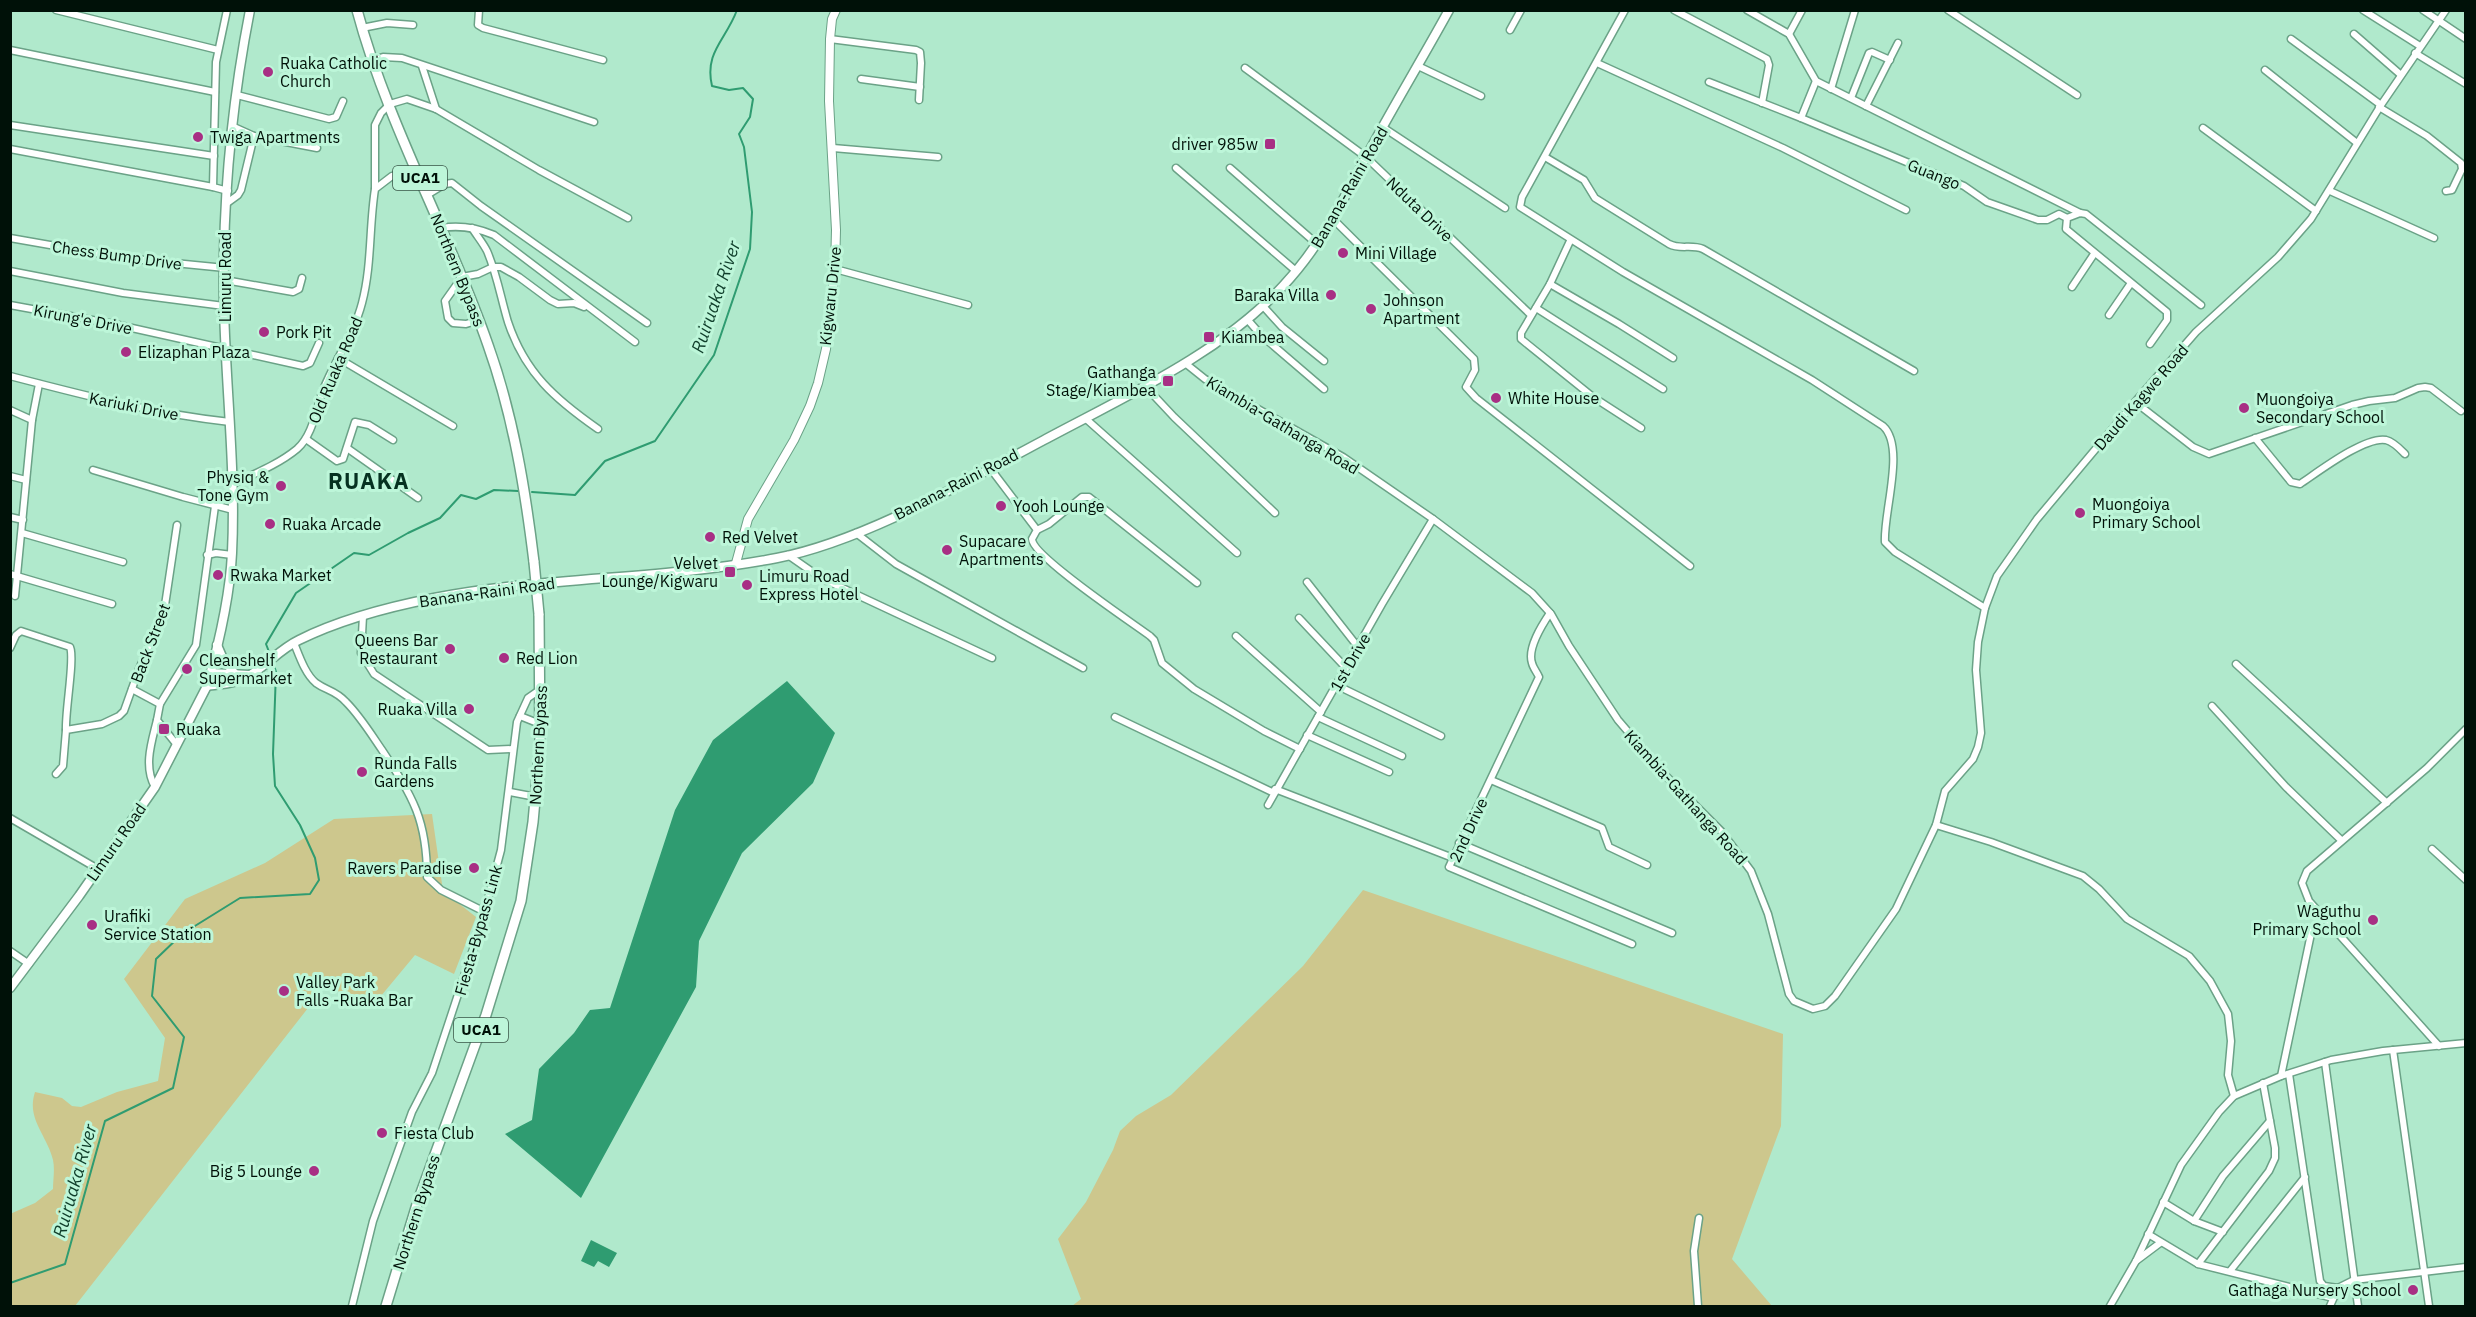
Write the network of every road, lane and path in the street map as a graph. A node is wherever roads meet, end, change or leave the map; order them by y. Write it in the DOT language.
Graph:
graph roads {
  1 [pos="56,10"];
  2 [pos="218,10"];
  3 [pos="250,10"];
  4 [pos="357,10"];
  5 [pos="479,10"];
  6 [pos="836,10"];
  7 [pos="1449,10"];
  8 [pos="1521,10"];
  9 [pos="1625,10"];
  10 [pos="1674,10"];
  11 [pos="1746,10"];
  12 [pos="1802,10"];
  13 [pos="1855,10"];
  14 [pos="1948,10"];
  15 [pos="2363,10"];
  16 [pos="2423,10"];
  17 [pos="2446,10"];
  18 [pos="226,11"];
  19 [pos="2438,22"];
  20 [pos="413,25"];
  21 [pos="362,28"];
  22 [pos="1510,30"];
  23 [pos="2354,34"];
  24 [pos="1790,37"];
  25 [pos="830,39"];
  26 [pos="2291,39"];
  27 [pos="2466,39"];
  28 [pos="1898,43"];
  29 [pos="2420,46"];
  30 [pos="10,50"];
  31 [pos="218,50"];
  32 [pos="2415,53"];
  33 [pos="373,60"];
  34 [pos="603,60"];
  35 [pos="1890,60"];
  36 [pos="1597,63"];
  37 [pos="422,66"];
  38 [pos="1418,66"];
  39 [pos="1245,69"];
  40 [pos="2265,70"];
  41 [pos="2401,75"];
  42 [pos="861,79"];
  43 [pos="1816,81"];
  44 [pos="1708,82"];
  45 [pos="2466,84"];
  46 [pos="920,87"];
  47 [pos="1831,89"];
  48 [pos="215,92"];
  49 [pos="237,94"];
  50 [pos="2078,95"];
  51 [pos="1481,96"];
  52 [pos="1851,98"];
  53 [pos="919,100"];
  54 [pos="343,101"];
  55 [pos="1762,103"];
  56 [pos="390,104"];
  57 [pos="1866,106"];
  58 [pos="2380,106"];
  59 [pos="436,109"];
  60 [pos="1801,118"];
  61 [pos="594,122"];
  62 [pos="10,125"];
  63 [pos="234,127"];
  64 [pos="1384,128"];
  65 [pos="2202,128"];
  66 [pos="254,136"];
  67 [pos="2357,142"];
  68 [pos="317,148"];
  69 [pos="833,148"];
  70 [pos="10,149"];
  71 [pos="214,156"];
  72 [pos="938,157"];
  73 [pos="1366,157"];
  74 [pos="1545,157"];
  75 [pos="1176,168"];
  76 [pos="1230,168"];
  77 [pos="416,170"];
  78 [pos="213,187"];
  79 [pos="375,189"];
  80 [pos="2330,190"];
  81 [pos="228,191"];
  82 [pos="2446,191"];
  83 [pos="428,195"];
  84 [pos="227,202"];
  85 [pos="1505,208"];
  86 [pos="1906,210"];
  87 [pos="2316,211"];
  88 [pos="2080,213"];
  89 [pos="628,218"];
  90 [pos="2067,218"];
  91 [pos="1333,219"];
  92 [pos="442,228"];
  93 [pos="472,228"];
  94 [pos="10,238"];
  95 [pos="2434,238"];
  96 [pos="1570,241"];
  97 [pos="1317,244"];
  98 [pos="2094,254"];
  99 [pos="493,267"];
  100 [pos="225,268"];
  101 [pos="835,269"];
  102 [pos="10,271"];
  103 [pos="1296,271"];
  104 [pos="462,277"];
  105 [pos="302,278"];
  106 [pos="225,280"];
  107 [pos="2131,283"];
  108 [pos="1550,284"];
  109 [pos="2072,287"];
  110 [pos="10,304"];
  111 [pos="968,305"];
  112 [pos="2201,305"];
  113 [pos="224,306"];
  114 [pos="1263,306"];
  115 [pos="1536,308"];
  116 [pos="593,310"];
  117 [pos="1532,315"];
  118 [pos="2109,315"];
  119 [pos="1247,319"];
  120 [pos="479,320"];
  121 [pos="647,323"];
  122 [pos="635,342"];
  123 [pos="319,343"];
  124 [pos="2150,344"];
  125 [pos="225,350"];
  126 [pos="338,358"];
  127 [pos="1673,358"];
  128 [pos="1323,361"];
  129 [pos="1185,363"];
  130 [pos="1914,372"];
  131 [pos="10,376"];
  132 [pos="39,384"];
  133 [pos="1145,386"];
  134 [pos="1324,389"];
  135 [pos="1663,389"];
  136 [pos="2135,402"];
  137 [pos="10,410"];
  138 [pos="2461,411"];
  139 [pos="1085,418"];
  140 [pos="32,420"];
  141 [pos="230,422"];
  142 [pos="453,426"];
  143 [pos="1641,428"];
  144 [pos="598,429"];
  145 [pos="2255,438"];
  146 [pos="306,439"];
  147 [pos="393,440"];
  148 [pos="347,448"];
  149 [pos="2405,454"];
  150 [pos="990,468"];
  151 [pos="93,470"];
  152 [pos="10,476"];
  153 [pos="26,480"];
  154 [pos="233,484"];
  155 [pos="418,498"];
  156 [pos="215,506"];
  157 [pos="233,510"];
  158 [pos="1275,513"];
  159 [pos="10,517"];
  160 [pos="1433,519"];
  161 [pos="23,520"];
  162 [pos="177,525"];
  163 [pos="1037,530"];
  164 [pos="856,532"];
  165 [pos="22,533"];
  166 [pos="1237,553"];
  167 [pos="207,555"];
  168 [pos="232,555"];
  169 [pos="788,555"];
  170 [pos="123,562"];
  171 [pos="736,563"];
  172 [pos="1690,566"];
  173 [pos="14,574"];
  174 [pos="1307,582"];
  175 [pos="1197,583"];
  176 [pos="15,596"];
  177 [pos="111,604"];
  178 [pos="1985,608"];
  179 [pos="1550,613"];
  180 [pos="363,616"];
  181 [pos="1299,618"];
  182 [pos="1236,636"];
  183 [pos="294,643"];
  184 [pos="217,644"];
  185 [pos="1358,647"];
  186 [pos="10,648"];
  187 [pos="992,658"];
  188 [pos="2236,664"];
  189 [pos="1083,668"];
  190 [pos="1346,668"];
  191 [pos="211,673"];
  192 [pos="235,674"];
  193 [pos="250,675"];
  194 [pos="1336,685"];
  195 [pos="207,686"];
  196 [pos="132,689"];
  197 [pos="541,689"];
  198 [pos="160,704"];
  199 [pos="2212,706"];
  200 [pos="1319,714"];
  201 [pos="520,716"];
  202 [pos="1115,717"];
  203 [pos="158,720"];
  204 [pos="540,724"];
  205 [pos="2466,729"];
  206 [pos="66,730"];
  207 [pos="1307,735"];
  208 [pos="1441,736"];
  209 [pos="177,746"];
  210 [pos="1300,748"];
  211 [pos="513,749"];
  212 [pos="1402,756"];
  213 [pos="1389,772"];
  214 [pos="56,774"];
  215 [pos="1491,780"];
  216 [pos="155,787"];
  217 [pos="1275,791"];
  218 [pos="510,792"];
  219 [pos="536,797"];
  220 [pos="2387,803"];
  221 [pos="1268,805"];
  222 [pos="10,818"];
  223 [pos="1936,825"];
  224 [pos="2341,840"];
  225 [pos="1459,843"];
  226 [pos="2433,849"];
  227 [pos="1453,858"];
  228 [pos="1647,865"];
  229 [pos="98,869"];
  230 [pos="2466,880"];
  231 [pos="485,912"];
  232 [pos="2312,929"];
  233 [pos="1672,933"];
  234 [pos="1632,944"];
  235 [pos="10,951"];
  236 [pos="29,964"];
  237 [pos="11,988"];
  238 [pos="2466,1043"];
  239 [pos="2439,1046"];
  240 [pos="2393,1050"];
  241 [pos="2325,1062"];
  242 [pos="2289,1074"];
  243 [pos="2281,1076"];
  244 [pos="2263,1083"];
  245 [pos="2235,1096"];
  246 [pos="2270,1121"];
  247 [pos="2305,1177"];
  248 [pos="2163,1202"];
  249 [pos="1699,1218"];
  250 [pos="2194,1221"];
  251 [pos="2223,1232"];
  252 [pos="2148,1234"];
  253 [pos="2160,1243"];
  254 [pos="2136,1261"];
  255 [pos="2198,1264"];
  256 [pos="2466,1267"];
  257 [pos="2230,1271"];
  258 [pos="2423,1272"];
  259 [pos="2354,1280"];
  260 [pos="2338,1288"];
  261 [pos="2333,1298"];
  262 [pos="352,1306"];
  263 [pos="386,1306"];
  264 [pos="1698,1306"];
  265 [pos="2113,1306"];
  266 [pos="2330,1306"];
  267 [pos="2358,1306"];
  268 [pos="2429,1306"];
  1 -- 31 [label="street"];
  2 -- 18 [label="street"];
  3 -- 49 [label="main road, Limuru Road"];
  4 -- 21 [label="main road, Northern Bypass / UCA1"];
  5 -- 34 [label="street"];
  6 -- 25 [label="street, Kigwaru Drive"];
  7 -- 38 [label="main road, Banana-Raini Road"];
  8 -- 22 [label="street"];
  9 -- 36 [label="street"];
  10 -- 55 [label="street"];
  11 -- 24 [label="street"];
  12 -- 24 [label="street"];
  13 -- 47 [label="street"];
  14 -- 50 [label="street"];
  15 -- 29 [label="street"];
  16 -- 19 [label="street"];
  17 -- 19 [label="street, Daudi Kagwe Road"];
  18 -- 31 [label="street"];
  19 -- 27 [label="street"];
  19 -- 29 [label="street, Daudi Kagwe Road"];
  20 -- 21 [label="street"];
  21 -- 33 [label="main road, Northern Bypass / UCA1"];
  23 -- 41 [label="street"];
  24 -- 43 [label="street"];
  25 -- 46 [label="street"];
  25 -- 69 [label="street, Kigwaru Drive"];
  26 -- 58 [label="street"];
  28 -- 35 [label="street"];
  29 -- 32 [label="street, Daudi Kagwe Road"];
  30 -- 48 [label="street"];
  31 -- 48 [label="street"];
  32 -- 41 [label="street, Daudi Kagwe Road"];
  32 -- 45 [label="street"];
  33 -- 37 [label="street"];
  33 -- 56 [label="main road, Northern Bypass / UCA1"];
  35 -- 52 [label="street"];
  35 -- 57 [label="street"];
  36 -- 74 [label="street"];
  36 -- 86 [label="street"];
  37 -- 59 [label="street"];
  37 -- 61 [label="street"];
  38 -- 51 [label="street"];
  38 -- 64 [label="main road, Banana-Raini Road"];
  39 -- 73 [label="street, Nduta Drive"];
  40 -- 67 [label="street"];
  41 -- 58 [label="street, Daudi Kagwe Road"];
  42 -- 46 [label="street"];
  43 -- 47 [label="street"];
  43 -- 60 [label="street"];
  44 -- 55 [label="street, Guango"];
  46 -- 53 [label="street"];
  47 -- 52 [label="street"];
  48 -- 71 [label="street"];
  49 -- 54 [label="street"];
  49 -- 63 [label="main road, Limuru Road"];
  52 -- 57 [label="street"];
  55 -- 60 [label="street, Guango"];
  56 -- 59 [label="street"];
  56 -- 77 [label="main road, Northern Bypass / UCA1"];
  56 -- 79 [label="street, Old Ruaka Road"];
  57 -- 88 [label="street"];
  58 -- 67 [label="street, Daudi Kagwe Road"];
  58 -- 82 [label="street"];
  59 -- 89 [label="street"];
  60 -- 90 [label="street, Guango"];
  62 -- 71 [label="street"];
  63 -- 66 [label="street"];
  63 -- 81 [label="main road, Limuru Road"];
  64 -- 73 [label="main road, Banana-Raini Road"];
  64 -- 85 [label="street"];
  65 -- 87 [label="street"];
  66 -- 68 [label="street"];
  66 -- 84 [label="street"];
  67 -- 80 [label="street, Daudi Kagwe Road"];
  69 -- 72 [label="street"];
  69 -- 101 [label="street, Kigwaru Drive"];
  70 -- 78 [label="street"];
  71 -- 78 [label="street"];
  73 -- 91 [label="main road, Banana-Raini Road"];
  73 -- 117 [label="street, Nduta Drive"];
  74 -- 96 [label="street"];
  74 -- 130 [label="street"];
  75 -- 103 [label="street"];
  76 -- 97 [label="street"];
  77 -- 79 [label="street"];
  77 -- 83 [label="main road, Northern Bypass / UCA1"];
  78 -- 81 [label="street"];
  79 -- 126 [label="street, Old Ruaka Road"];
  80 -- 87 [label="street, Daudi Kagwe Road"];
  80 -- 95 [label="street"];
  81 -- 84 [label="main road, Limuru Road"];
  83 -- 92 [label="main road, Northern Bypass / UCA1"];
  83 -- 121 [label="street"];
  84 -- 100 [label="main road, Limuru Road"];
  87 -- 136 [label="street, Daudi Kagwe Road"];
  88 -- 90 [label="street, Guango"];
  88 -- 112 [label="street"];
  90 -- 98 [label="street"];
  91 -- 97 [label="main road, Banana-Raini Road"];
  91 -- 172 [label="street"];
  92 -- 93 [label="street"];
  92 -- 104 [label="main road, Northern Bypass / UCA1"];
  93 -- 99 [label="street"];
  93 -- 116 [label="street"];
  94 -- 100 [label="street, Chess Bump Drive"];
  96 -- 108 [label="street"];
  96 -- 178 [label="street"];
  97 -- 103 [label="main road, Banana-Raini Road"];
  98 -- 107 [label="street"];
  98 -- 109 [label="street"];
  99 -- 104 [label="street"];
  99 -- 116 [label="street"];
  99 -- 144 [label="street"];
  100 -- 106 [label="main road, Limuru Road"];
  101 -- 111 [label="street"];
  101 -- 171 [label="street, Kigwaru Drive"];
  102 -- 113 [label="street, Kirung'e Drive"];
  103 -- 114 [label="main road, Banana-Raini Road"];
  104 -- 120 [label="main road, Northern Bypass / UCA1"];
  104 -- 120 [label="street"];
  105 -- 106 [label="street"];
  106 -- 113 [label="main road, Limuru Road"];
  107 -- 118 [label="street"];
  107 -- 124 [label="street"];
  108 -- 115 [label="street"];
  108 -- 127 [label="street"];
  110 -- 125 [label="street, Kirung'e Drive"];
  113 -- 125 [label="main road, Limuru Road"];
  114 -- 119 [label="main road, Banana-Raini Road"];
  114 -- 128 [label="street"];
  115 -- 117 [label="street"];
  115 -- 135 [label="street"];
  116 -- 122 [label="street"];
  117 -- 143 [label="street"];
  119 -- 129 [label="main road, Banana-Raini Road"];
  119 -- 134 [label="street"];
  120 -- 197 [label="main road, Northern Bypass / UCA1, bridge"];
  123 -- 125 [label="street, Kirung'e Drive"];
  125 -- 141 [label="main road, Limuru Road"];
  126 -- 142 [label="street"];
  126 -- 146 [label="street, Old Ruaka Road"];
  129 -- 133 [label="main road, Banana-Raini Road"];
  129 -- 160 [label="street, Kiambia-Gathanga Road"];
  131 -- 132 [label="street, Kariuki Drive"];
  132 -- 140 [label="street"];
  132 -- 141 [label="street, Kariuki Drive"];
  133 -- 139 [label="main road, Banana-Raini Road"];
  133 -- 158 [label="street"];
  136 -- 145 [label="street"];
  136 -- 178 [label="street, Daudi Kagwe Road"];
  137 -- 140 [label="street"];
  138 -- 145 [label="street"];
  139 -- 150 [label="main road, Banana-Raini Road"];
  139 -- 166 [label="street"];
  140 -- 153 [label="street"];
  141 -- 154 [label="main road, Limuru Road"];
  145 -- 149 [label="street"];
  146 -- 148 [label="street"];
  146 -- 154 [label="street, Old Ruaka Road"];
  147 -- 148 [label="street"];
  148 -- 155 [label="street"];
  150 -- 163 [label="street"];
  150 -- 164 [label="main road, Banana-Raini Road"];
  151 -- 156 [label="street"];
  152 -- 153 [label="street"];
  153 -- 161 [label="street"];
  154 -- 157 [label="main road, Limuru Road"];
  156 -- 157 [label="street"];
  156 -- 167 [label="street"];
  157 -- 168 [label="main road, Limuru Road"];
  159 -- 161 [label="street"];
  160 -- 179 [label="street, Kiambia-Gathanga Road"];
  160 -- 185 [label="street, 1st Drive"];
  161 -- 165 [label="street"];
  162 -- 196 [label="street, Back Street"];
  163 -- 175 [label="street"];
  163 -- 210 [label="street"];
  164 -- 169 [label="main road, Banana-Raini Road"];
  164 -- 189 [label="street"];
  165 -- 170 [label="street"];
  165 -- 173 [label="street"];
  167 -- 168 [label="street"];
  167 -- 198 [label="street"];
  168 -- 184 [label="main road, Limuru Road"];
  169 -- 171 [label="main road, Banana-Raini Road"];
  169 -- 187 [label="street"];
  171 -- 180 [label="main road, Banana-Raini Road"];
  173 -- 176 [label="street"];
  173 -- 177 [label="street"];
  174 -- 185 [label="street"];
  178 -- 223 [label="street, Daudi Kagwe Road"];
  179 -- 215 [label="street, 2nd Drive"];
  179 -- 223 [label="street, Kiambia-Gathanga Road"];
  180 -- 183 [label="main road, Banana-Raini Road"];
  180 -- 211 [label="street"];
  181 -- 190 [label="street"];
  182 -- 200 [label="street"];
  183 -- 193 [label="main road, Banana-Raini Road"];
  183 -- 231 [label="street"];
  184 -- 191 [label="main road, Limuru Road"];
  184 -- 192 [label="main road"];
  185 -- 190 [label="street, 1st Drive"];
  186 -- 206 [label="street"];
  188 -- 220 [label="street"];
  190 -- 194 [label="street, 1st Drive"];
  191 -- 192 [label="main road"];
  191 -- 195 [label="main road, Limuru Road"];
  192 -- 193 [label="main road"];
  193 -- 195 [label="main road"];
  194 -- 200 [label="street, 1st Drive"];
  194 -- 208 [label="street"];
  195 -- 209 [label="main road, Limuru Road"];
  196 -- 198 [label="street"];
  196 -- 206 [label="street, Back Street"];
  197 -- 201 [label="street, Fiesta-Bypass Link"];
  197 -- 204 [label="main road, Northern Bypass / UCA1"];
  198 -- 203 [label="street"];
  199 -- 224 [label="street"];
  200 -- 207 [label="street, 1st Drive"];
  200 -- 212 [label="street"];
  201 -- 204 [label="street"];
  201 -- 211 [label="street, Fiesta-Bypass Link"];
  202 -- 217 [label="street"];
  203 -- 209 [label="street"];
  203 -- 216 [label="street"];
  204 -- 219 [label="main road, Northern Bypass / UCA1"];
  205 -- 220 [label="street"];
  206 -- 214 [label="street"];
  207 -- 210 [label="street, 1st Drive"];
  207 -- 213 [label="street"];
  209 -- 216 [label="main road, Limuru Road"];
  210 -- 217 [label="street, 1st Drive"];
  211 -- 218 [label="street, Fiesta-Bypass Link"];
  215 -- 225 [label="street, 2nd Drive"];
  215 -- 228 [label="street"];
  216 -- 229 [label="main road, Limuru Road"];
  217 -- 221 [label="street, 1st Drive"];
  217 -- 227 [label="street"];
  218 -- 219 [label="street"];
  218 -- 231 [label="street, Fiesta-Bypass Link"];
  219 -- 263 [label="main road, Northern Bypass / UCA1"];
  220 -- 224 [label="street"];
  222 -- 229 [label="street"];
  223 -- 245 [label="street"];
  224 -- 239 [label="street"];
  225 -- 227 [label="street, 2nd Drive"];
  225 -- 233 [label="street"];
  226 -- 230 [label="street"];
  227 -- 234 [label="street, 2nd Drive"];
  229 -- 236 [label="main road, Limuru Road"];
  231 -- 262 [label="street, Fiesta-Bypass Link"];
  232 -- 243 [label="street"];
  235 -- 236 [label="street"];
  236 -- 237 [label="main road, Limuru Road"];
  238 -- 239 [label="street"];
  239 -- 240 [label="street"];
  240 -- 241 [label="street"];
  240 -- 258 [label="street"];
  241 -- 242 [label="street"];
  241 -- 259 [label="street"];
  242 -- 243 [label="street"];
  242 -- 247 [label="street"];
  243 -- 244 [label="street"];
  244 -- 245 [label="street"];
  244 -- 246 [label="street"];
  245 -- 248 [label="street"];
  246 -- 250 [label="street"];
  246 -- 251 [label="street"];
  247 -- 257 [label="street"];
  247 -- 260 [label="street"];
  248 -- 250 [label="street"];
  248 -- 252 [label="street"];
  249 -- 264 [label="street"];
  250 -- 251 [label="street"];
  251 -- 255 [label="street"];
  252 -- 253 [label="street"];
  252 -- 254 [label="street"];
  253 -- 254 [label="street"];
  253 -- 255 [label="street"];
  254 -- 265 [label="street"];
  255 -- 257 [label="street"];
  256 -- 258 [label="street"];
  257 -- 261 [label="street"];
  258 -- 259 [label="street"];
  258 -- 268 [label="street"];
  259 -- 260 [label="street"];
  259 -- 267 [label="street"];
  260 -- 261 [label="street"];
  261 -- 266 [label="street"];
}
